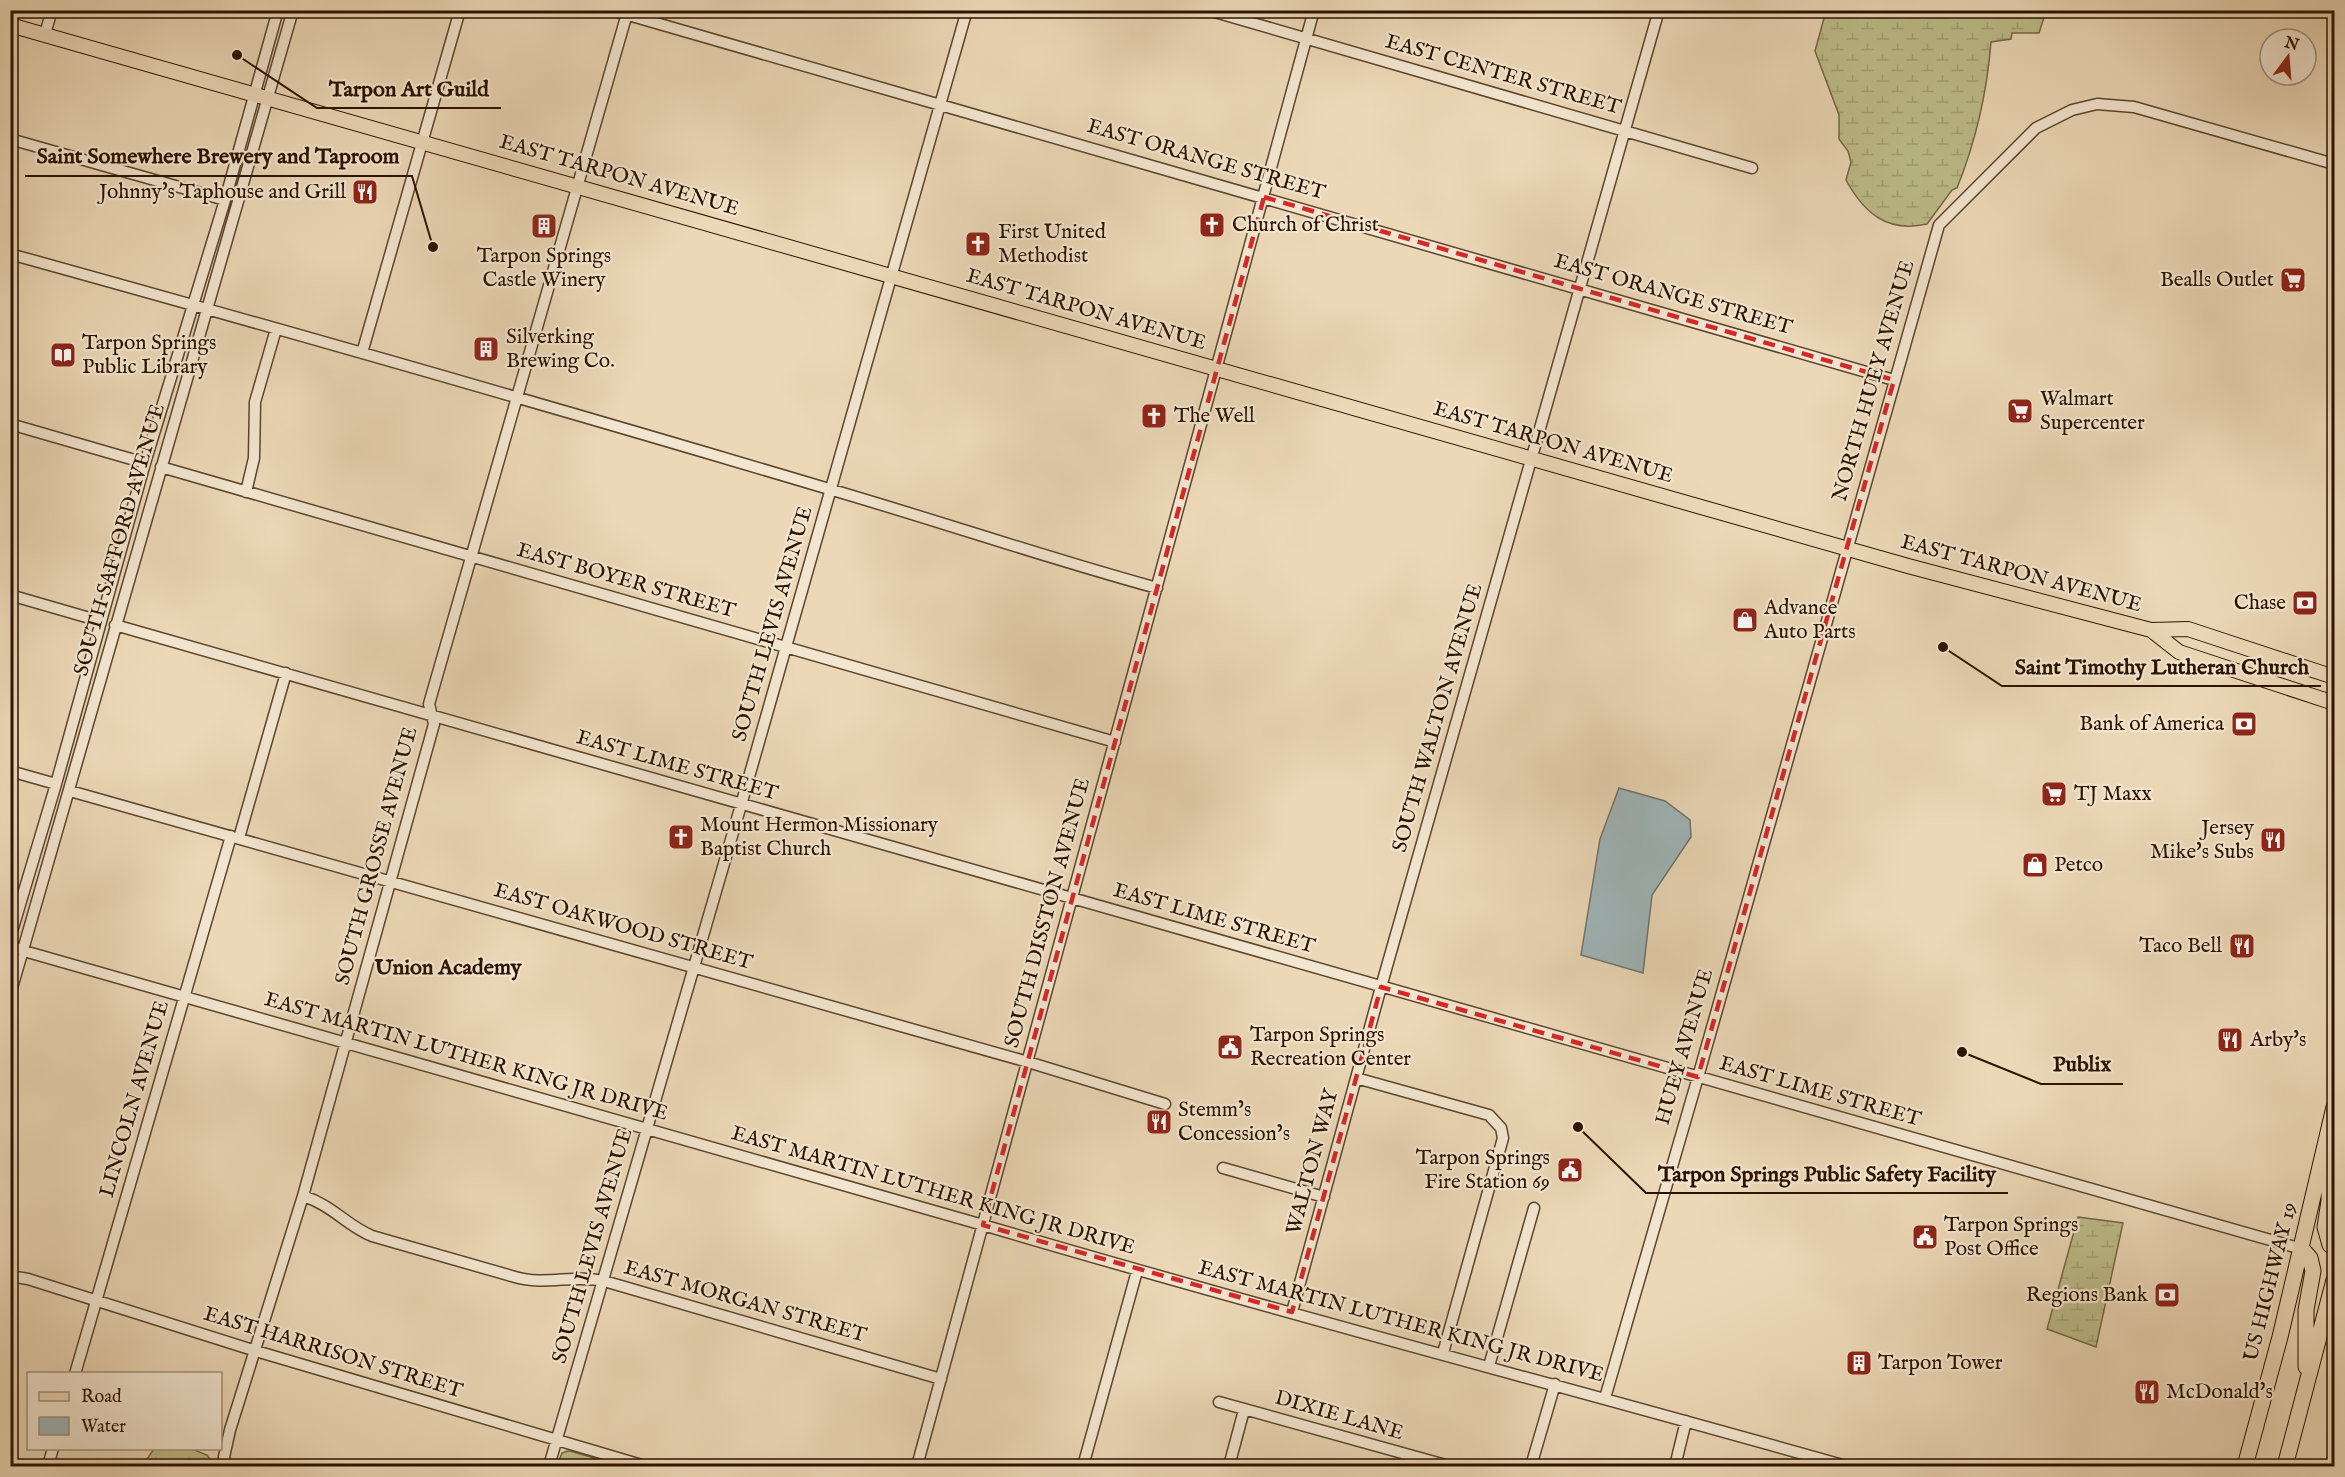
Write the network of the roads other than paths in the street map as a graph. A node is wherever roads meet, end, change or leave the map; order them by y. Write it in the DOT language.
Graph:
graph roads {
  1 [pos="52,10"];
  2 [pos="278,10"];
  3 [pos="293,10"];
  4 [pos="460,10"];
  5 [pos="611,10"];
  6 [pos="967,10"];
  7 [pos="1208,10"];
  8 [pos="1314,10"];
  9 [pos="1659,10"];
  10 [pos="628,13"];
  11 [pos="10,25"];
  12 [pos="45,34"];
  13 [pos="1307,39"];
  14 [pos="255,93"];
  15 [pos="269,97"];
  16 [pos="940,105"];
  17 [pos="1626,131"];
  18 [pos="10,139"];
  19 [pos="422,141"];
  20 [pos="2334,164"];
  21 [pos="1752,168"];
  22 [pos="577,186"];
  23 [pos="1264,197"];
  24 [pos="225,200"];
  25 [pos="10,254"];
  26 [pos="892,275"];
  27 [pos="1581,288"];
  28 [pos="194,305"];
  29 [pos="209,309"];
  30 [pos="276,329"];
  31 [pos="362,353"];
  32 [pos="1217,369"];
  33 [pos="1894,380"];
  34 [pos="516,398"];
  35 [pos="10,424"];
  36 [pos="1532,459"];
  37 [pos="145,463"];
  38 [pos="161,467"];
  39 [pos="832,489"];
  40 [pos="246,492"];
  41 [pos="1847,547"];
  42 [pos="471,556"];
  43 [pos="1156,588"];
  44 [pos="10,595"];
  45 [pos="100,621"];
  46 [pos="115,625"];
  47 [pos="2151,630"];
  48 [pos="786,647"];
  49 [pos="286,674"];
  50 [pos="2334,676"];
  51 [pos="2334,703"];
  52 [pos="431,716"];
  53 [pos="1115,741"];
  54 [pos="10,771"];
  55 [pos="1782,775"];
  56 [pos="56,784"];
  57 [pos="70,790"];
  58 [pos="741,805"];
  59 [pos="235,837"];
  60 [pos="390,881"];
  61 [pos="1072,899"];
  62 [pos="10,938"];
  63 [pos="10,947"];
  64 [pos="23,951"];
  65 [pos="694,967"];
  66 [pos="1381,987"];
  67 [pos="10,995"];
  68 [pos="185,997"];
  69 [pos="346,1042"];
  70 [pos="1028,1062"];
  71 [pos="1698,1077"];
  72 [pos="1356,1078"];
  73 [pos="1165,1104"];
  74 [pos="2334,1107"];
  75 [pos="2331,1124"];
  76 [pos="648,1130"];
  77 [pos="1223,1168"];
  78 [pos="303,1196"];
  79 [pos="1323,1197"];
  80 [pos="1534,1208"];
  81 [pos="983,1225"];
  82 [pos="2334,1247"];
  83 [pos="2302,1249"];
  84 [pos="1137,1271"];
  85 [pos="10,1276"];
  86 [pos="2334,1280"];
  87 [pos="604,1281"];
  88 [pos="96,1301"];
  89 [pos="1292,1312"];
  90 [pos="2329,1322"];
  91 [pos="256,1351"];
  92 [pos="1443,1353"];
  93 [pos="1489,1366"];
  94 [pos="76,1372"];
  95 [pos="940,1379"];
  96 [pos="1555,1384"];
  97 [pos="2305,1391"];
  98 [pos="1605,1398"];
  99 [pos="1219,1402"];
  100 [pos="1244,1410"];
  101 [pos="1686,1421"];
  102 [pos="556,1440"];
  103 [pos="53,1450"];
  104 [pos="48,1467"];
  105 [pos="225,1467"];
  106 [pos="549,1467"];
  107 [pos="645,1467"];
  108 [pos="917,1467"];
  109 [pos="1083,1467"];
  110 [pos="1229,1467"];
  111 [pos="1449,1467"];
  112 [pos="1531,1467"];
  113 [pos="1675,1467"];
  114 [pos="1846,1467"];
  115 [pos="2245,1467"];
  116 [pos="2285,1467"];
  1 -- 12 [label="street"];
  2 -- 14 [label="street, SOUTH SAFFORD AVENUE"];
  3 -- 15 [label="street, SOUTH SAFFORD AVENUE"];
  4 -- 19 [label="street"];
  5 -- 10 [label="street, EAST ORANGE STREET"];
  6 -- 16 [label="street, SOUTH LEVIS AVENUE"];
  7 -- 13 [label="street, EAST CENTER STREET"];
  8 -- 13 [label="street, SOUTH DISSTON AVENUE"];
  9 -- 17 [label="street, SOUTH WALTON AVENUE"];
  10 -- 16 [label="street, EAST ORANGE STREET"];
  10 -- 22 [label="street, SOUTH GROSSE AVENUE"];
  11 -- 12 [label="main road, EAST TARPON AVENUE"];
  12 -- 14 [label="main road, EAST TARPON AVENUE"];
  13 -- 17 [label="street, EAST CENTER STREET"];
  13 -- 23 [label="street, SOUTH DISSTON AVENUE"];
  14 -- 15 [label="main road, EAST TARPON AVENUE"];
  14 -- 24 [label="street, SOUTH SAFFORD AVENUE"];
  15 -- 19 [label="main road, EAST TARPON AVENUE"];
  15 -- 29 [label="street, SOUTH SAFFORD AVENUE"];
  16 -- 23 [label="street, EAST ORANGE STREET"];
  16 -- 26 [label="street, SOUTH LEVIS AVENUE"];
  17 -- 21 [label="street, EAST CENTER STREET"];
  17 -- 27 [label="street, SOUTH WALTON AVENUE"];
  18 -- 24 [label="street"];
  19 -- 22 [label="main road, EAST TARPON AVENUE"];
  19 -- 31 [label="street"];
  20 -- 33 [label="street, NORTH HUEY AVENUE"];
  22 -- 26 [label="main road, EAST TARPON AVENUE"];
  22 -- 34 [label="street, SOUTH GROSSE AVENUE"];
  23 -- 27 [label="street, EAST ORANGE STREET"];
  23 -- 32 [label="street, SOUTH DISSTON AVENUE"];
  24 -- 28 [label="street, SOUTH SAFFORD AVENUE"];
  25 -- 28 [label="street"];
  26 -- 32 [label="main road, EAST TARPON AVENUE"];
  26 -- 39 [label="street, SOUTH LEVIS AVENUE"];
  27 -- 33 [label="street, EAST ORANGE STREET"];
  27 -- 36 [label="street, SOUTH WALTON AVENUE"];
  28 -- 29 [label="street"];
  28 -- 37 [label="street, SOUTH SAFFORD AVENUE"];
  29 -- 30 [label="street"];
  29 -- 38 [label="street, SOUTH SAFFORD AVENUE"];
  30 -- 31 [label="street"];
  30 -- 40 [label="street"];
  31 -- 34 [label="street"];
  32 -- 36 [label="main road, EAST TARPON AVENUE"];
  32 -- 43 [label="street, SOUTH DISSTON AVENUE"];
  33 -- 41 [label="street, NORTH HUEY AVENUE"];
  34 -- 39 [label="street"];
  34 -- 42 [label="street, SOUTH GROSSE AVENUE"];
  35 -- 37 [label="street"];
  36 -- 41 [label="main road, EAST TARPON AVENUE"];
  36 -- 66 [label="street, SOUTH WALTON AVENUE"];
  37 -- 45 [label="street, SOUTH SAFFORD AVENUE"];
  38 -- 40 [label="street, EAST BOYER STREET"];
  38 -- 46 [label="street, SOUTH SAFFORD AVENUE"];
  39 -- 43 [label="street"];
  39 -- 48 [label="street, SOUTH LEVIS AVENUE"];
  40 -- 42 [label="street, EAST BOYER STREET"];
  41 -- 47 [label="main road, EAST TARPON AVENUE"];
  41 -- 55 [label="street, NORTH HUEY AVENUE"];
  42 -- 48 [label="street, EAST BOYER STREET"];
  42 -- 52 [label="street, SOUTH GROSSE AVENUE"];
  43 -- 53 [label="street, SOUTH DISSTON AVENUE"];
  44 -- 45 [label="street"];
  45 -- 56 [label="street, SOUTH SAFFORD AVENUE"];
  46 -- 49 [label="street, EAST LIME STREET"];
  46 -- 57 [label="street, SOUTH SAFFORD AVENUE"];
  47 -- 50 [label="main road, EAST TARPON AVENUE"];
  47 -- 51 [label="main road, EAST TARPON AVENUE"];
  48 -- 53 [label="street, EAST BOYER STREET"];
  48 -- 58 [label="street, SOUTH LEVIS AVENUE"];
  49 -- 52 [label="street, EAST LIME STREET"];
  49 -- 59 [label="street, LINCOLN AVENUE"];
  52 -- 58 [label="street, EAST LIME STREET"];
  52 -- 60 [label="street, SOUTH GROSSE AVENUE"];
  53 -- 61 [label="street, SOUTH DISSTON AVENUE"];
  54 -- 56 [label="street"];
  55 -- 71 [label="street, HUEY AVENUE"];
  56 -- 62 [label="street, SOUTH SAFFORD AVENUE"];
  57 -- 59 [label="street, EAST OAKWOOD STREET"];
  57 -- 64 [label="street, SOUTH SAFFORD AVENUE"];
  58 -- 61 [label="street, EAST LIME STREET"];
  58 -- 65 [label="street, SOUTH LEVIS AVENUE"];
  59 -- 60 [label="street, EAST OAKWOOD STREET"];
  59 -- 68 [label="street, LINCOLN AVENUE"];
  60 -- 65 [label="street, EAST OAKWOOD STREET"];
  60 -- 69 [label="street, SOUTH GROSSE AVENUE"];
  61 -- 66 [label="street, EAST LIME STREET"];
  61 -- 70 [label="street, SOUTH DISSTON AVENUE"];
  63 -- 64 [label="street, EAST MARTIN LUTHER KING JR DRIVE"];
  64 -- 67 [label="street, SOUTH SAFFORD AVENUE"];
  64 -- 68 [label="street, EAST MARTIN LUTHER KING JR DRIVE"];
  65 -- 70 [label="street, EAST OAKWOOD STREET"];
  65 -- 76 [label="street, SOUTH LEVIS AVENUE"];
  66 -- 71 [label="street, EAST LIME STREET"];
  66 -- 72 [label="street, WALTON WAY"];
  68 -- 69 [label="street, EAST MARTIN LUTHER KING JR DRIVE"];
  68 -- 88 [label="street, LINCOLN AVENUE"];
  69 -- 76 [label="street, EAST MARTIN LUTHER KING JR DRIVE"];
  69 -- 78 [label="street, SOUTH GROSSE AVENUE"];
  70 -- 73 [label="street, EAST OAKWOOD STREET"];
  70 -- 81 [label="street, SOUTH DISSTON AVENUE"];
  71 -- 83 [label="street, EAST LIME STREET"];
  71 -- 98 [label="street, HUEY AVENUE"];
  72 -- 79 [label="street, WALTON WAY"];
  72 -- 92 [label="street"];
  74 -- 75 [label="highway, US HIGHWAY 19"];
  75 -- 82 [label="highway"];
  75 -- 83 [label="highway, US HIGHWAY 19"];
  76 -- 81 [label="street, EAST MARTIN LUTHER KING JR DRIVE"];
  76 -- 87 [label="street, SOUTH LEVIS AVENUE"];
  77 -- 79 [label="street"];
  78 -- 87 [label="street, EAST MORGAN STREET"];
  78 -- 91 [label="street, SOUTH GROSSE AVENUE"];
  79 -- 89 [label="street, WALTON WAY"];
  80 -- 93 [label="street"];
  81 -- 84 [label="street, EAST MARTIN LUTHER KING JR DRIVE"];
  81 -- 95 [label="street, SOUTH DISSTON AVENUE"];
  83 -- 97 [label="highway"];
  83 -- 115 [label="highway, US HIGHWAY 19"];
  84 -- 89 [label="street, EAST MARTIN LUTHER KING JR DRIVE"];
  84 -- 109 [label="street"];
  85 -- 88 [label="street, EAST HARRISON STREET"];
  86 -- 90 [label="highway"];
  87 -- 95 [label="street, EAST MORGAN STREET"];
  87 -- 102 [label="street, SOUTH LEVIS AVENUE"];
  88 -- 91 [label="street, EAST HARRISON STREET"];
  88 -- 94 [label="street, LINCOLN AVENUE"];
  89 -- 92 [label="street, EAST MARTIN LUTHER KING JR DRIVE"];
  90 -- 97 [label="highway"];
  91 -- 102 [label="street, EAST HARRISON STREET"];
  91 -- 105 [label="street, SOUTH GROSSE AVENUE"];
  92 -- 93 [label="street, EAST MARTIN LUTHER KING JR DRIVE"];
  93 -- 96 [label="street, EAST MARTIN LUTHER KING JR DRIVE"];
  95 -- 108 [label="street, SOUTH DISSTON AVENUE"];
  96 -- 98 [label="street, EAST MARTIN LUTHER KING JR DRIVE"];
  96 -- 112 [label="street"];
  97 -- 116 [label="highway"];
  98 -- 101 [label="street, EAST MARTIN LUTHER KING JR DRIVE"];
  99 -- 100 [label="street, DIXIE LANE"];
  100 -- 110 [label="street"];
  100 -- 111 [label="street, DIXIE LANE"];
  101 -- 113 [label="street"];
  101 -- 114 [label="street, EAST MARTIN LUTHER KING JR DRIVE"];
  102 -- 106 [label="street, SOUTH LEVIS AVENUE"];
  102 -- 107 [label="street, EAST HARRISON STREET"];
  103 -- 104 [label="street"];
}
